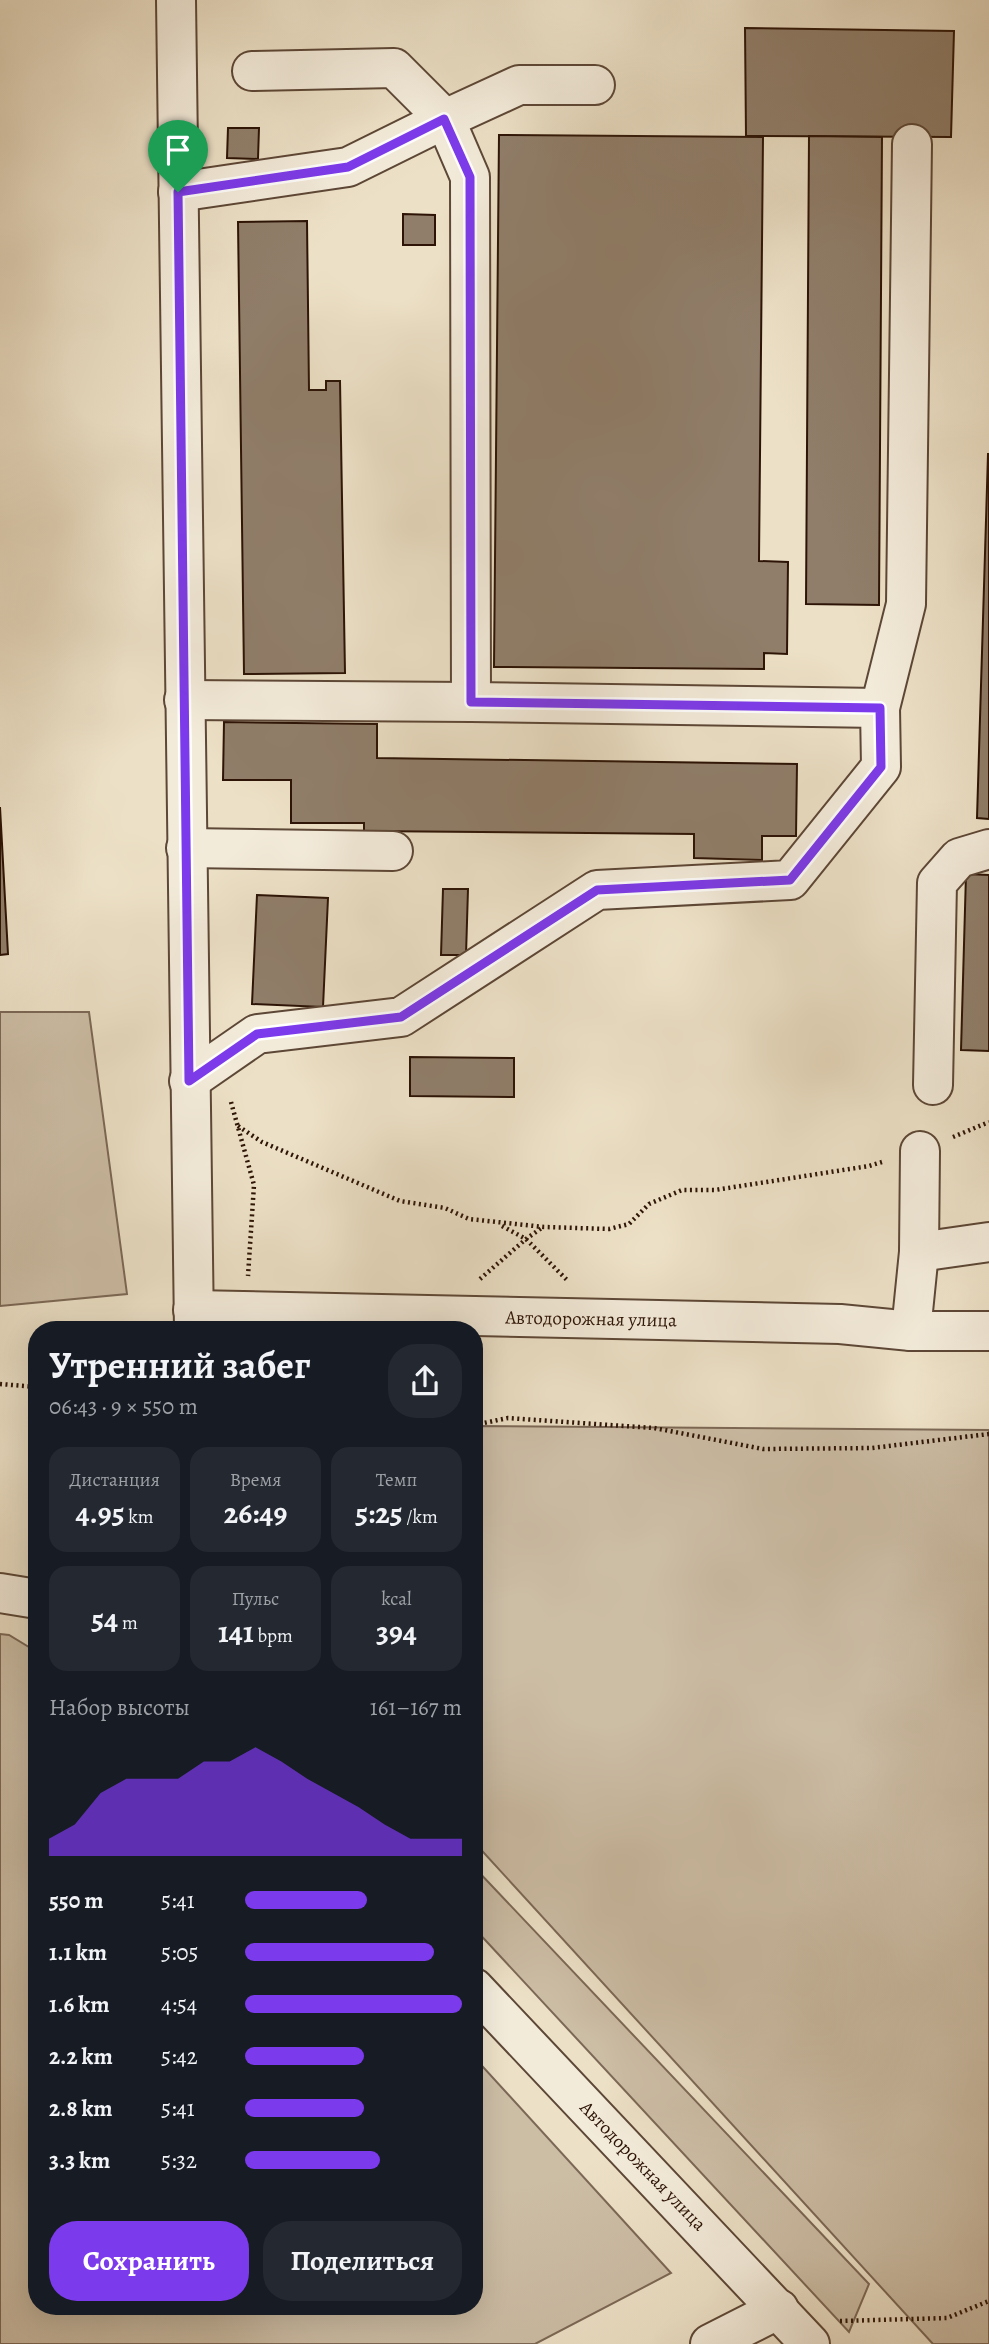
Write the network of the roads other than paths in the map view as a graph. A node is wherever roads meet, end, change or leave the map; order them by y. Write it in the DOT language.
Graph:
graph roads {
  1 [pos="176,0"];
  2 [pos="252,71"];
  3 [pos="595,85"];
  4 [pos="444,119"];
  5 [pos="912,145"];
  6 [pos="178,192"];
  7 [pos="184,700"];
  8 [pos="471,702"];
  9 [pos="880,708"];
  10 [pos="186,848"];
  11 [pos="989,849"];
  12 [pos="393,851"];
  13 [pos="189,1081"];
  14 [pos="933,1085"];
  15 [pos="920,1151"];
  16 [pos="989,1242"];
  17 [pos="919,1252"];
  18 [pos="193,1320"];
  19 [pos="911,1331"];
  20 [pos="989,1331"];
  21 [pos="0,1594"];
  22 [pos="28,1598"];
  23 [pos="483,1998"];
  24 [pos="793,2325"];
  25 [pos="710,2344"];
  1 -- 6 [label="street"];
  2 -- 4 [label="street"];
  3 -- 4 [label="street"];
  4 -- 6 [label="street"];
  4 -- 8 [label="street"];
  5 -- 9 [label="street"];
  6 -- 7 [label="street"];
  7 -- 8 [label="street"];
  7 -- 10 [label="street"];
  8 -- 9 [label="street"];
  9 -- 13 [label="street"];
  10 -- 12 [label="street"];
  10 -- 13 [label="street"];
  11 -- 14 [label="street"];
  13 -- 18 [label="street"];
  15 -- 17 [label="street"];
  16 -- 17 [label="street"];
  17 -- 19 [label="street"];
  18 -- 19 [label="street, Автодорожная улица"];
  19 -- 20 [label="street, Автодорожная улица"];
  21 -- 22 [label="street"];
  23 -- 24 [label="street, Автодорожная улица"];
  24 -- 25 [label="street"];
}
